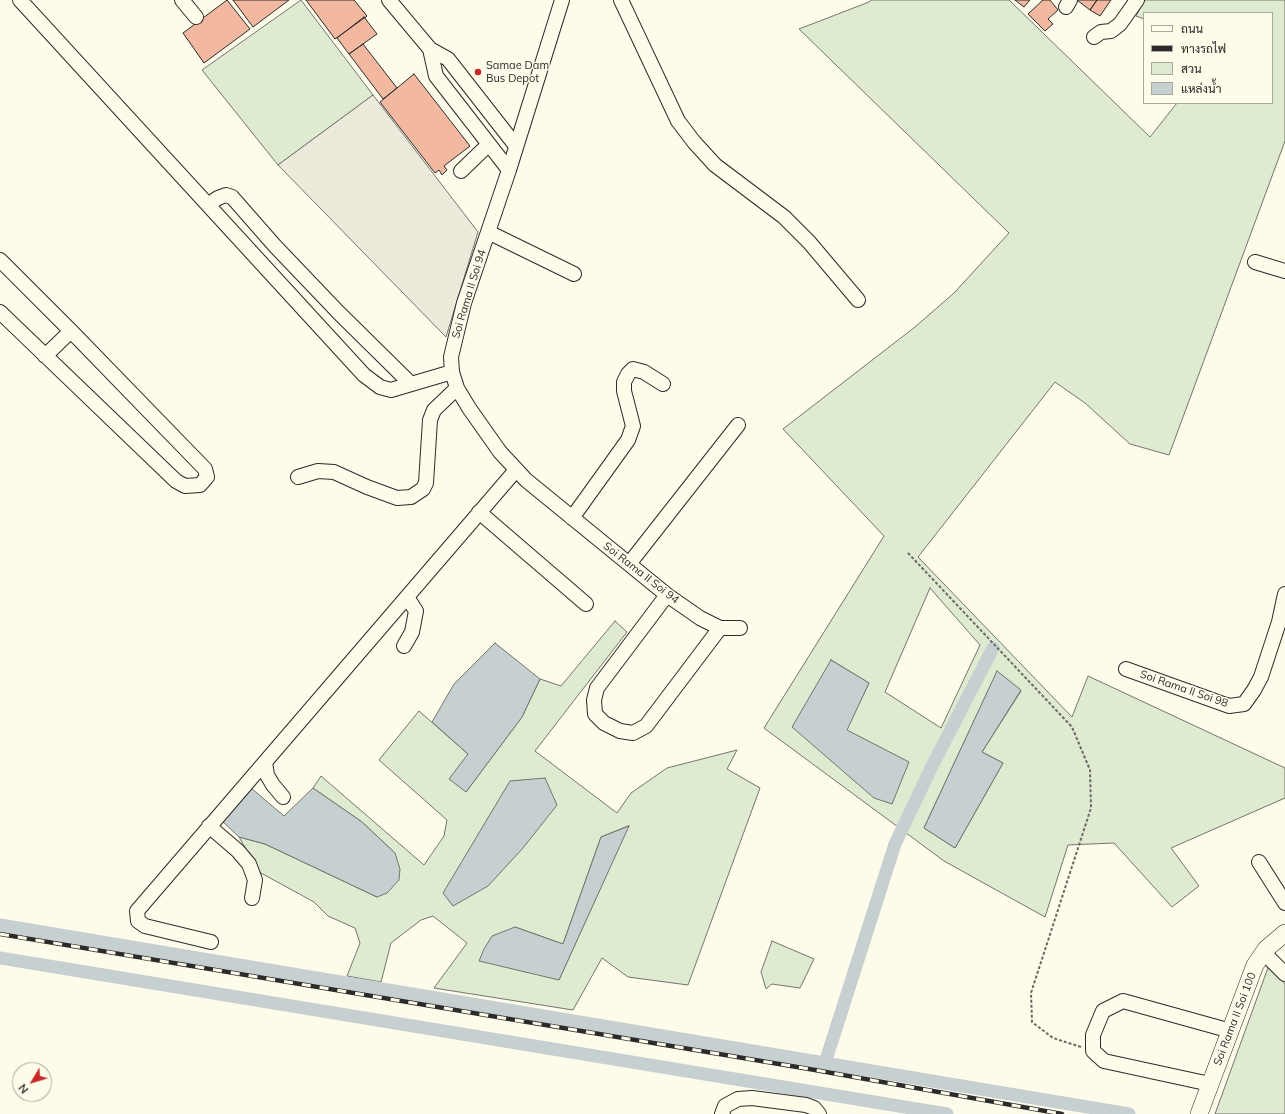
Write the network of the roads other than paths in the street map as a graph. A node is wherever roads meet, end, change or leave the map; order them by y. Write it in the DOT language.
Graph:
graph roads {
  1 [pos="20,0"];
  2 [pos="182,0"];
  3 [pos="389,0"];
  4 [pos="562,0"];
  5 [pos="1137,0"];
  6 [pos="620,1"];
  7 [pos="196,17"];
  8 [pos="1094,37"];
  9 [pos="430,49"];
  10 [pos="489,144"];
  11 [pos="516,146"];
  12 [pos="509,170"];
  13 [pos="461,171"];
  14 [pos="209,204"];
  15 [pos="488,232"];
  16 [pos="275,246"];
  17 [pos="259,259"];
  18 [pos="0,260"];
  19 [pos="1255,262"];
  20 [pos="1285,271"];
  21 [pos="574,274"];
  22 [pos="858,300"];
  23 [pos="0,312"];
  24 [pos="339,313"];
  25 [pos="320,328"];
  26 [pos="71,331"];
  27 [pos="45,356"];
  28 [pos="452,372"];
  29 [pos="411,384"];
  30 [pos="663,384"];
  31 [pos="457,388"];
  32 [pos="738,425"];
  33 [pos="516,470"];
  34 [pos="298,477"];
  35 [pos="479,512"];
  36 [pos="572,518"];
  37 [pos="629,564"];
  38 [pos="1285,594"];
  39 [pos="667,595"];
  40 [pos="407,597"];
  41 [pos="586,604"];
  42 [pos="720,628"];
  43 [pos="740,628"];
  44 [pos="404,646"];
  45 [pos="1126,669"];
  46 [pos="265,762"];
  47 [pos="283,797"];
  48 [pos="208,826"];
  49 [pos="1259,862"];
  50 [pos="252,898"];
  51 [pos="1285,903"];
  52 [pos="1285,933"];
  53 [pos="211,942"];
  54 [pos="1264,953"];
  55 [pos="1285,974"];
  56 [pos="1230,1031"];
  57 [pos="1210,1084"];
  58 [pos="722,1114"];
  59 [pos="818,1114"];
  60 [pos="1199,1114"];
  1 -- 14 [label="street"];
  2 -- 7 [label="street"];
  3 -- 9 [label="street"];
  4 -- 11 [label="street, Soi Rama II Soi 94"];
  5 -- 8 [label="street"];
  6 -- 22 [label="street"];
  9 -- 10 [label="street"];
  9 -- 11 [label="street"];
  10 -- 12 [label="street"];
  10 -- 13 [label="street"];
  11 -- 12 [label="street, Soi Rama II Soi 94"];
  12 -- 15 [label="street, Soi Rama II Soi 94"];
  14 -- 16 [label="street"];
  14 -- 17 [label="street"];
  15 -- 21 [label="street"];
  15 -- 28 [label="street, Soi Rama II Soi 94"];
  16 -- 17 [label="street"];
  16 -- 24 [label="street"];
  17 -- 25 [label="street"];
  18 -- 26 [label="street"];
  19 -- 20 [label="street"];
  23 -- 27 [label="street"];
  24 -- 25 [label="street"];
  24 -- 29 [label="street"];
  25 -- 29 [label="street"];
  26 -- 27 [label="street"];
  26 -- 27 [label="street"];
  28 -- 29 [label="street"];
  28 -- 31 [label="street, Soi Rama II Soi 94"];
  30 -- 36 [label="street"];
  31 -- 33 [label="street, Soi Rama II Soi 94"];
  31 -- 34 [label="street"];
  32 -- 37 [label="street"];
  33 -- 35 [label="street"];
  33 -- 36 [label="street, Soi Rama II Soi 94"];
  35 -- 40 [label="street"];
  35 -- 41 [label="street"];
  36 -- 37 [label="street, Soi Rama II Soi 94"];
  37 -- 39 [label="street, Soi Rama II Soi 94"];
  38 -- 45 [label="street, Soi Rama II Soi 98"];
  39 -- 42 [label="street, Soi Rama II Soi 94"];
  39 -- 42 [label="street"];
  40 -- 44 [label="street"];
  40 -- 46 [label="street"];
  42 -- 43 [label="street, Soi Rama II Soi 94"];
  46 -- 47 [label="street"];
  46 -- 48 [label="street"];
  48 -- 50 [label="street"];
  48 -- 53 [label="street"];
  49 -- 51 [label="street"];
  52 -- 54 [label="main road, Soi Rama II Soi 100"];
  54 -- 55 [label="street"];
  54 -- 56 [label="main road, Soi Rama II Soi 100"];
  56 -- 57 [label="main road, Soi Rama II Soi 100"];
  56 -- 57 [label="street"];
  57 -- 60 [label="main road, Soi Rama II Soi 100"];
  58 -- 59 [label="street"];
}
